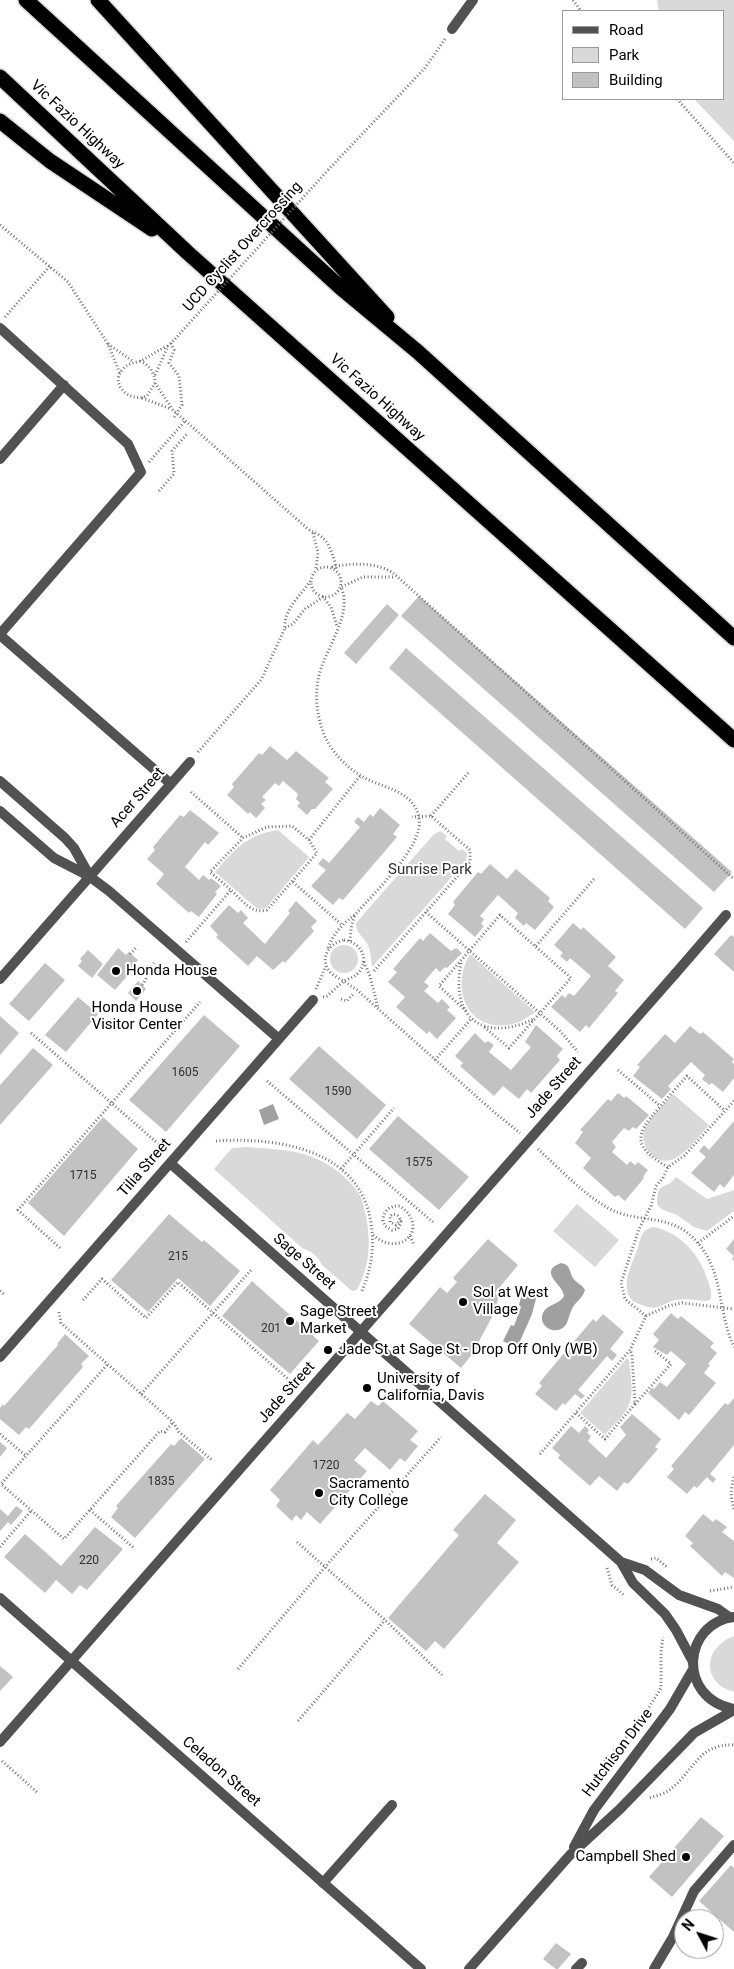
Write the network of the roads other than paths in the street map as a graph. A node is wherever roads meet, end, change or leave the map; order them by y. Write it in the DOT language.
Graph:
graph roads {
  1 [pos="26,0"];
  2 [pos="98,0"];
  3 [pos="473,0"];
  4 [pos="452,29"];
  5 [pos="0,77"];
  6 [pos="0,121"];
  7 [pos="188,253"];
  8 [pos="0,328"];
  9 [pos="418,352"];
  10 [pos="64,385"];
  11 [pos="0,459"];
  12 [pos="0,634"];
  13 [pos="734,638"];
  14 [pos="734,740"];
  15 [pos="190,762"];
  16 [pos="0,781"];
  17 [pos="171,784"];
  18 [pos="0,811"];
  19 [pos="89,876"];
  20 [pos="726,915"];
  21 [pos="0,979"];
  22 [pos="313,1000"];
  23 [pos="279,1039"];
  24 [pos="170,1164"];
  25 [pos="360,1331"];
  26 [pos="0,1357"];
  27 [pos="621,1562"];
  28 [pos="0,1598"];
  29 [pos="731,1617"];
  30 [pos="71,1660"];
  31 [pos="692,1660"];
  32 [pos="692,1671"];
  33 [pos="734,1710"];
  34 [pos="0,1742"];
  35 [pos="392,1805"];
  36 [pos="734,1845"];
  37 [pos="570,1855"];
  38 [pos="323,1883"];
  39 [pos="421,1969"];
  40 [pos="469,1969"];
  41 [pos="654,1969"];
  1 -- 9 [label="highway"];
  2 -- 9 [label="highway"];
  3 -- 4 [label="street"];
  5 -- 7 [label="highway, Vic Fazio Highway"];
  6 -- 7 [label="highway"];
  7 -- 14 [label="highway, Vic Fazio Highway"];
  8 -- 10 [label="street"];
  9 -- 13 [label="highway"];
  10 -- 11 [label="street"];
  10 -- 12 [label="street"];
  12 -- 17 [label="street"];
  15 -- 17 [label="street, Acer Street"];
  16 -- 19 [label="street"];
  17 -- 19 [label="street, Acer Street"];
  18 -- 19 [label="street"];
  19 -- 21 [label="street, Acer Street"];
  19 -- 23 [label="street"];
  20 -- 25 [label="street, Jade Street"];
  22 -- 23 [label="street, Tilia Street"];
  23 -- 24 [label="street, Tilia Street"];
  24 -- 25 [label="street, Sage Street"];
  24 -- 26 [label="street, Tilia Street"];
  25 -- 27 [label="street, Sage Street"];
  25 -- 30 [label="street, Jade Street"];
  27 -- 29 [label="street, Sage Street"];
  27 -- 31 [label="street, Sage Street"];
  28 -- 30 [label="street, Celadon Street"];
  29 -- 31 [label="street"];
  30 -- 34 [label="street, Jade Street"];
  30 -- 38 [label="street, Celadon Street"];
  31 -- 32 [label="street"];
  32 -- 33 [label="street"];
  32 -- 37 [label="street, Hutchison Drive"];
  33 -- 37 [label="street, Hutchison Drive"];
  35 -- 38 [label="street"];
  36 -- 41 [label="street"];
  37 -- 40 [label="street, Hutchison Drive"];
  38 -- 39 [label="street, Celadon Street"];
}
